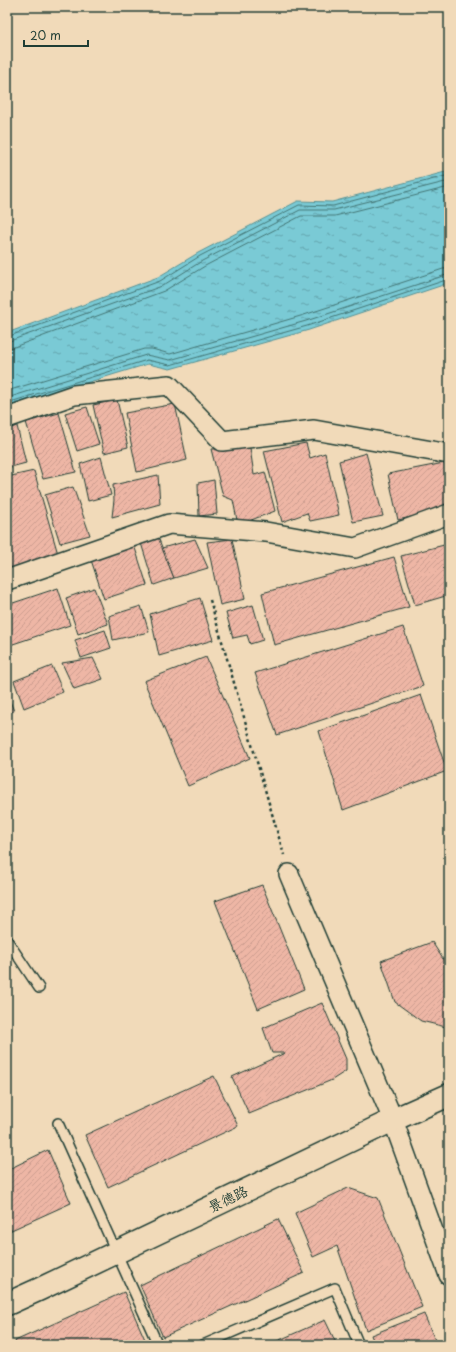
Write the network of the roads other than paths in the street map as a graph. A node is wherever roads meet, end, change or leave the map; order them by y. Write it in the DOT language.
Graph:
graph roads {
  1 [pos="7,418"];
  2 [pos="449,454"];
  3 [pos="449,514"];
  4 [pos="7,580"];
  5 [pos="289,874"];
  6 [pos="7,940"];
  7 [pos="39,988"];
  8 [pos="449,1095"];
  9 [pos="393,1120"];
  10 [pos="58,1124"];
  11 [pos="117,1253"];
  12 [pos="449,1275"];
  13 [pos="7,1304"];
  14 [pos="158,1345"];
  15 [pos="203,1345"];
  16 [pos="359,1345"];
  1 -- 2 [label="street"];
  3 -- 4 [label="street"];
  5 -- 9 [label="street"];
  6 -- 7 [label="lane"];
  8 -- 9 [label="main road, 景德路"];
  9 -- 11 [label="main road, 景德路"];
  9 -- 12 [label="street"];
  10 -- 11 [label="lane"];
  11 -- 13 [label="main road, 景德路"];
  11 -- 14 [label="lane"];
  15 -- 16 [label="lane"];
}
